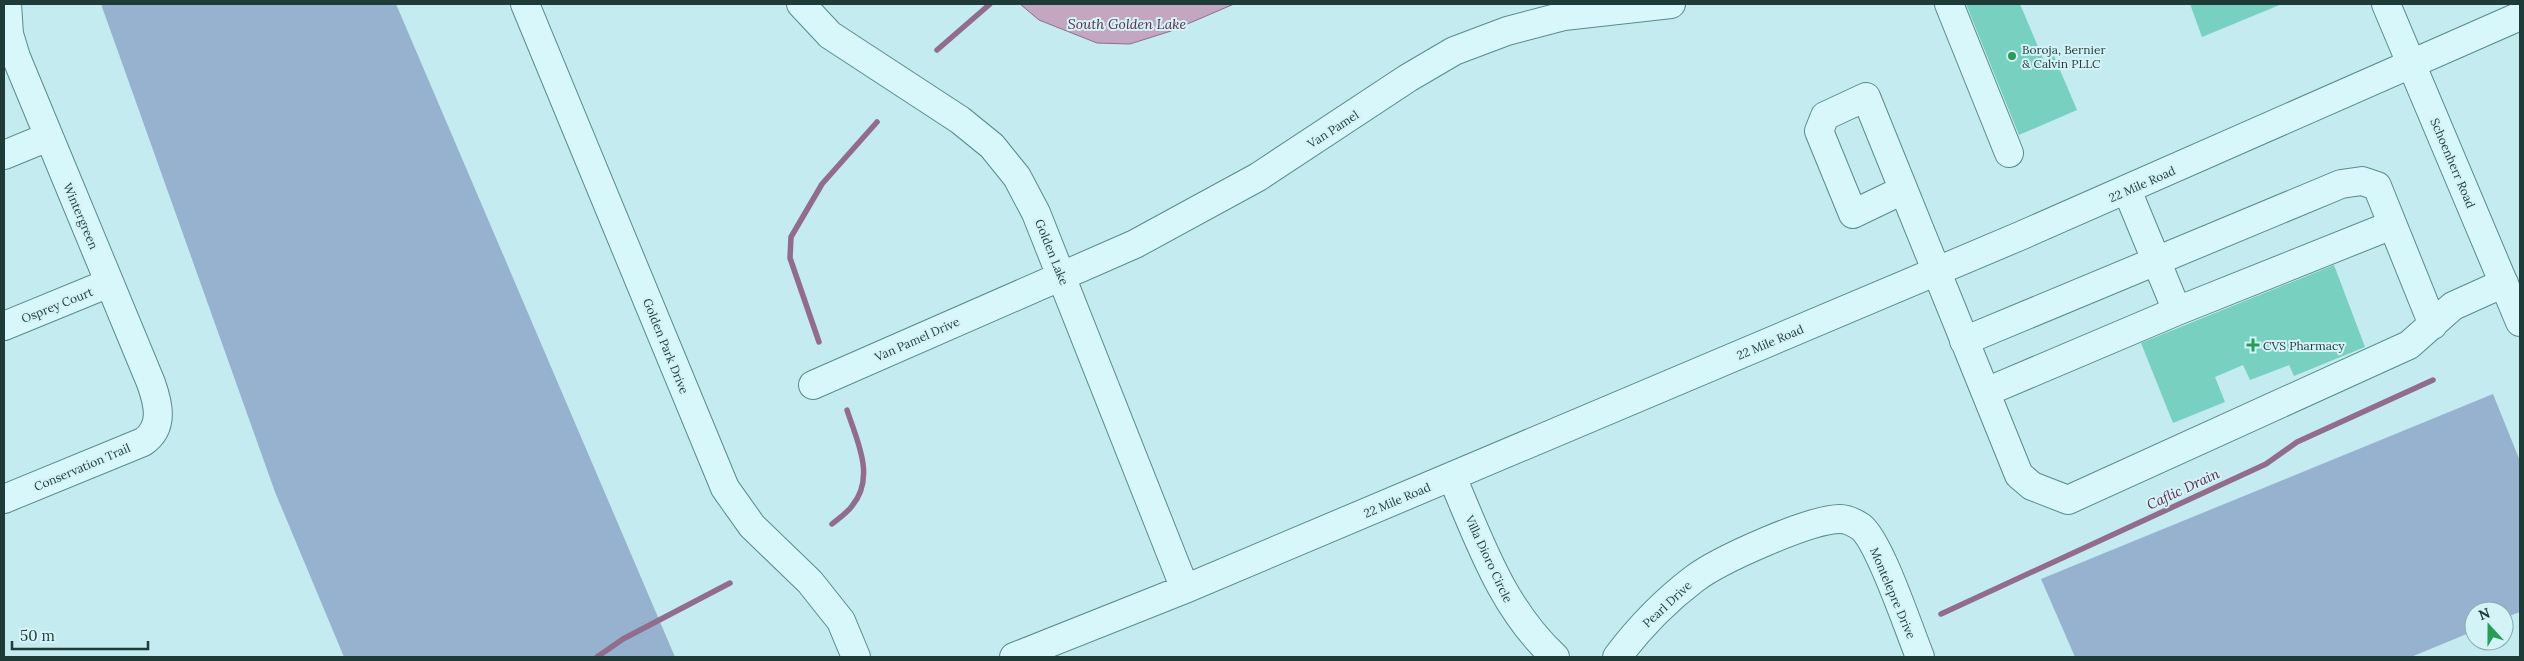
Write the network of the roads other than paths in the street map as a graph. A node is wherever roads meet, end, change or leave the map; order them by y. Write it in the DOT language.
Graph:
graph roads {
  1 [pos="7,4"];
  2 [pos="525,4"];
  3 [pos="801,4"];
  4 [pos="1949,4"];
  5 [pos="2386,4"];
  6 [pos="1664,5"];
  7 [pos="2520,16"];
  8 [pos="2412,65"];
  9 [pos="48,136"];
  10 [pos="2009,153"];
  11 [pos="4,155"];
  12 [pos="1903,190"];
  13 [pos="2127,190"];
  14 [pos="2392,225"];
  15 [pos="2157,262"];
  16 [pos="1936,271"];
  17 [pos="1062,277"];
  18 [pos="109,283"];
  19 [pos="2504,283"];
  20 [pos="1021,293"];
  21 [pos="2177,311"];
  22 [pos="2520,322"];
  23 [pos="2433,325"];
  24 [pos="4,326"];
  25 [pos="1964,341"];
  26 [pos="813,384"];
  27 [pos="1986,392"];
  28 [pos="156,427"];
  29 [pos="1452,477"];
  30 [pos="4,499"];
  31 [pos="1780,537"];
  32 [pos="1185,589"];
  33 [pos="856,657"];
  34 [pos="1014,657"];
  35 [pos="1555,657"];
  36 [pos="1617,657"];
  37 [pos="1920,657"];
  1 -- 9 [label="street, Wintergreen"];
  2 -- 33 [label="street, Golden Park Drive"];
  3 -- 17 [label="street, Golden Lake"];
  4 -- 10 [label="street"];
  5 -- 8 [label="street, Schoenherr Road"];
  6 -- 17 [label="street, Van Pamel"];
  7 -- 8 [label="street, 22 Mile Road"];
  8 -- 13 [label="street, 22 Mile Road"];
  8 -- 19 [label="street, Schoenherr Road"];
  9 -- 11 [label="street"];
  9 -- 18 [label="street, Wintergreen"];
  12 -- 16 [label="street"];
  13 -- 15 [label="street"];
  13 -- 16 [label="street, 22 Mile Road"];
  14 -- 15 [label="street"];
  14 -- 21 [label="street"];
  14 -- 23 [label="street"];
  15 -- 21 [label="street"];
  15 -- 25 [label="street"];
  16 -- 25 [label="street"];
  16 -- 29 [label="street, 22 Mile Road"];
  17 -- 20 [label="street, Van Pamel"];
  17 -- 32 [label="street, Golden Lake"];
  18 -- 24 [label="street, Osprey Court"];
  18 -- 28 [label="street, Wintergreen"];
  19 -- 22 [label="street, Schoenherr Road"];
  19 -- 23 [label="street"];
  20 -- 26 [label="street, Van Pamel Drive"];
  21 -- 27 [label="street"];
  23 -- 27 [label="street"];
  25 -- 27 [label="street"];
  28 -- 30 [label="street, Conservation Trail"];
  29 -- 32 [label="street, 22 Mile Road"];
  29 -- 35 [label="street, Villa Dioro Circle"];
  31 -- 36 [label="street, Pearl Drive"];
  31 -- 37 [label="street, Montelepre Drive"];
  32 -- 34 [label="street, 22 Mile Road"];
}
